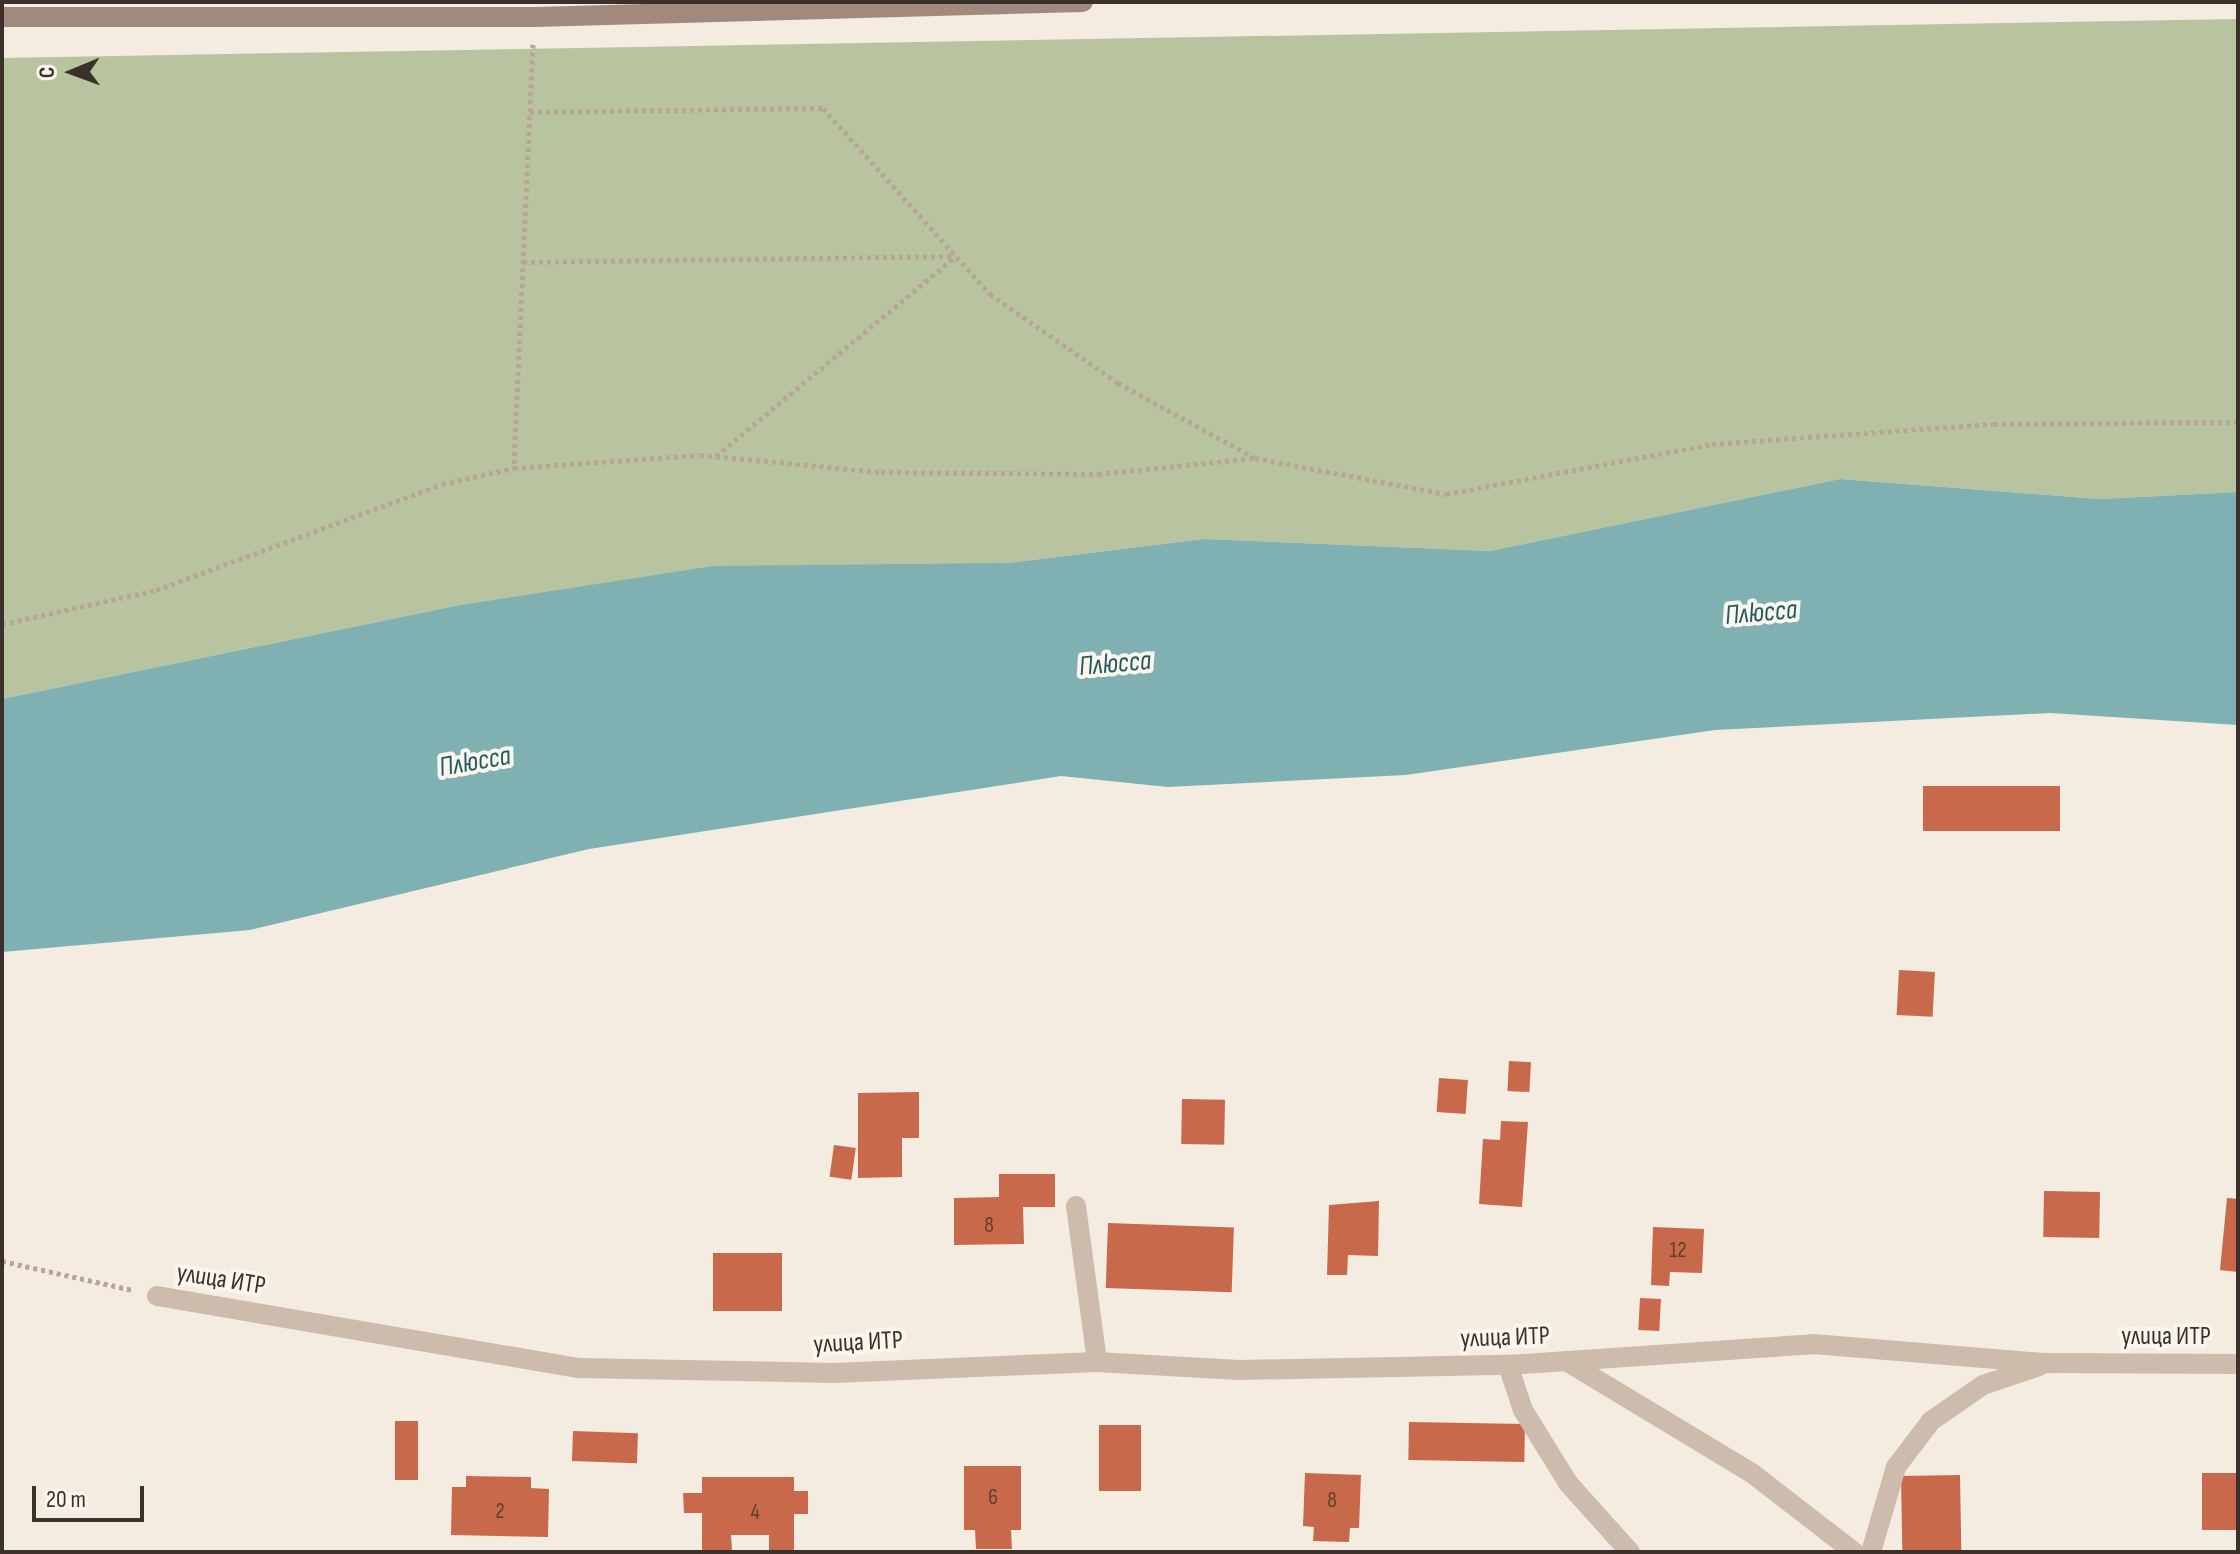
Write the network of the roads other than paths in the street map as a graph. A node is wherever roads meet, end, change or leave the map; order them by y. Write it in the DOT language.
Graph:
graph roads {
  1 [pos="1083,2"];
  2 [pos="2,17"];
  3 [pos="1076,1206"];
  4 [pos="157,1296"];
  5 [pos="1566,1361"];
  6 [pos="1097,1362"];
  7 [pos="2046,1363"];
  8 [pos="2238,1364"];
  9 [pos="1508,1365"];
  10 [pos="1630,1552"];
  11 [pos="1854,1552"];
  12 [pos="1871,1552"];
  1 -- 2 [label="street"];
  3 -- 6 [label="street"];
  4 -- 6 [label="street, улица ИТР"];
  5 -- 7 [label="street, улица ИТР"];
  5 -- 9 [label="street, улица ИТР"];
  5 -- 11 [label="street, улица ИТР"];
  6 -- 9 [label="street, улица ИТР"];
  7 -- 8 [label="street, улица ИТР"];
  7 -- 12 [label="street, улица ИТР"];
  9 -- 10 [label="street"];
}
